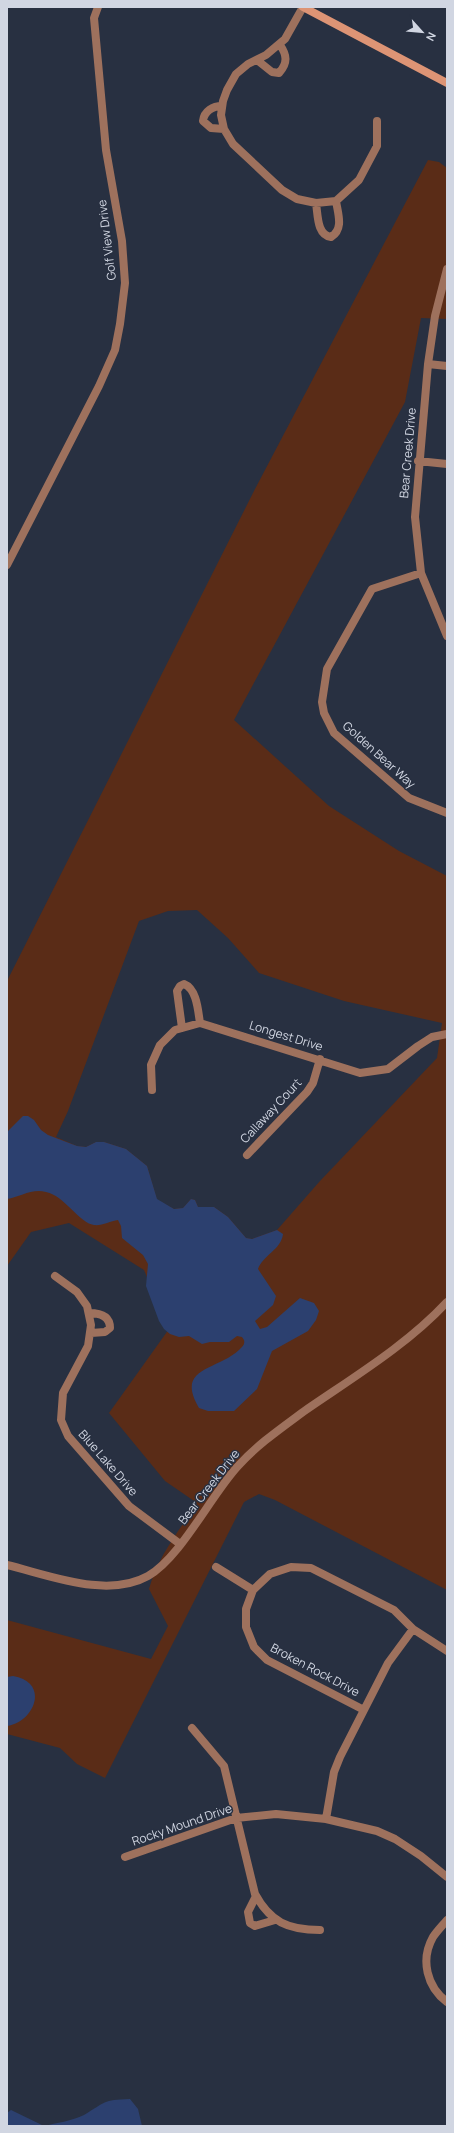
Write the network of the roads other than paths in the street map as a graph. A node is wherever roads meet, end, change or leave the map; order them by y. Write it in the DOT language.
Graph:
graph roads {
  1 [pos="98,7"];
  2 [pos="303,7"];
  3 [pos="280,45"];
  4 [pos="257,60"];
  5 [pos="447,83"];
  6 [pos="222,106"];
  7 [pos="377,121"];
  8 [pos="224,129"];
  9 [pos="336,200"];
  10 [pos="316,203"];
  11 [pos="447,269"];
  12 [pos="428,364"];
  13 [pos="447,366"];
  14 [pos="418,461"];
  15 [pos="447,464"];
  16 [pos="7,565"];
  17 [pos="422,573"];
  18 [pos="447,636"];
  19 [pos="447,813"];
  20 [pos="200,1023"];
  21 [pos="182,1028"];
  22 [pos="447,1034"];
  23 [pos="320,1059"];
  24 [pos="152,1090"];
  25 [pos="247,1155"];
  26 [pos="55,1276"];
  27 [pos="447,1302"];
  28 [pos="89,1313"];
  29 [pos="91,1333"];
  30 [pos="180,1544"];
  31 [pos="7,1565"];
  32 [pos="216,1568"];
  33 [pos="253,1590"];
  34 [pos="413,1629"];
  35 [pos="447,1651"];
  36 [pos="364,1710"];
  37 [pos="192,1728"];
  38 [pos="236,1818"];
  39 [pos="326,1819"];
  40 [pos="125,1857"];
  41 [pos="447,1877"];
  42 [pos="256,1896"];
  43 [pos="275,1920"];
  44 [pos="447,1920"];
  45 [pos="320,1930"];
  46 [pos="447,2002"];
  1 -- 16 [label="street, Golf View Drive"];
  2 -- 3 [label="street"];
  2 -- 5 [label="street"];
  3 -- 4 [label="street"];
  3 -- 4 [label="street"];
  4 -- 6 [label="street"];
  6 -- 8 [label="street"];
  6 -- 8 [label="street"];
  7 -- 9 [label="street"];
  8 -- 10 [label="street"];
  9 -- 10 [label="street"];
  9 -- 10 [label="street"];
  11 -- 12 [label="street, Bear Creek Drive"];
  12 -- 13 [label="street"];
  12 -- 14 [label="street, Bear Creek Drive"];
  14 -- 15 [label="street"];
  14 -- 17 [label="street, Bear Creek Drive"];
  17 -- 18 [label="street, Bear Creek Drive"];
  17 -- 19 [label="street, Golden Bear Way"];
  20 -- 21 [label="street"];
  20 -- 21 [label="street"];
  20 -- 23 [label="street, Longest Drive"];
  21 -- 24 [label="street"];
  22 -- 23 [label="street, Longest Drive"];
  23 -- 25 [label="street, Callaway Court"];
  26 -- 28 [label="street, Blue Lake Drive"];
  27 -- 30 [label="street, Bear Creek Drive"];
  28 -- 29 [label="street, Blue Lake Drive"];
  28 -- 29 [label="street"];
  29 -- 30 [label="street, Blue Lake Drive"];
  30 -- 31 [label="street, Bear Creek Drive"];
  32 -- 33 [label="street"];
  33 -- 34 [label="street, Broken Rock Drive"];
  33 -- 36 [label="street, Broken Rock Drive"];
  34 -- 35 [label="street, Broken Rock Drive"];
  34 -- 36 [label="street"];
  36 -- 39 [label="street"];
  37 -- 38 [label="street"];
  38 -- 39 [label="street, Rocky Mound Drive"];
  38 -- 40 [label="street, Rocky Mound Drive"];
  38 -- 42 [label="street"];
  39 -- 41 [label="street, Rocky Mound Drive"];
  42 -- 43 [label="street"];
  42 -- 43 [label="street"];
  43 -- 45 [label="street"];
  44 -- 46 [label="street"];
}
